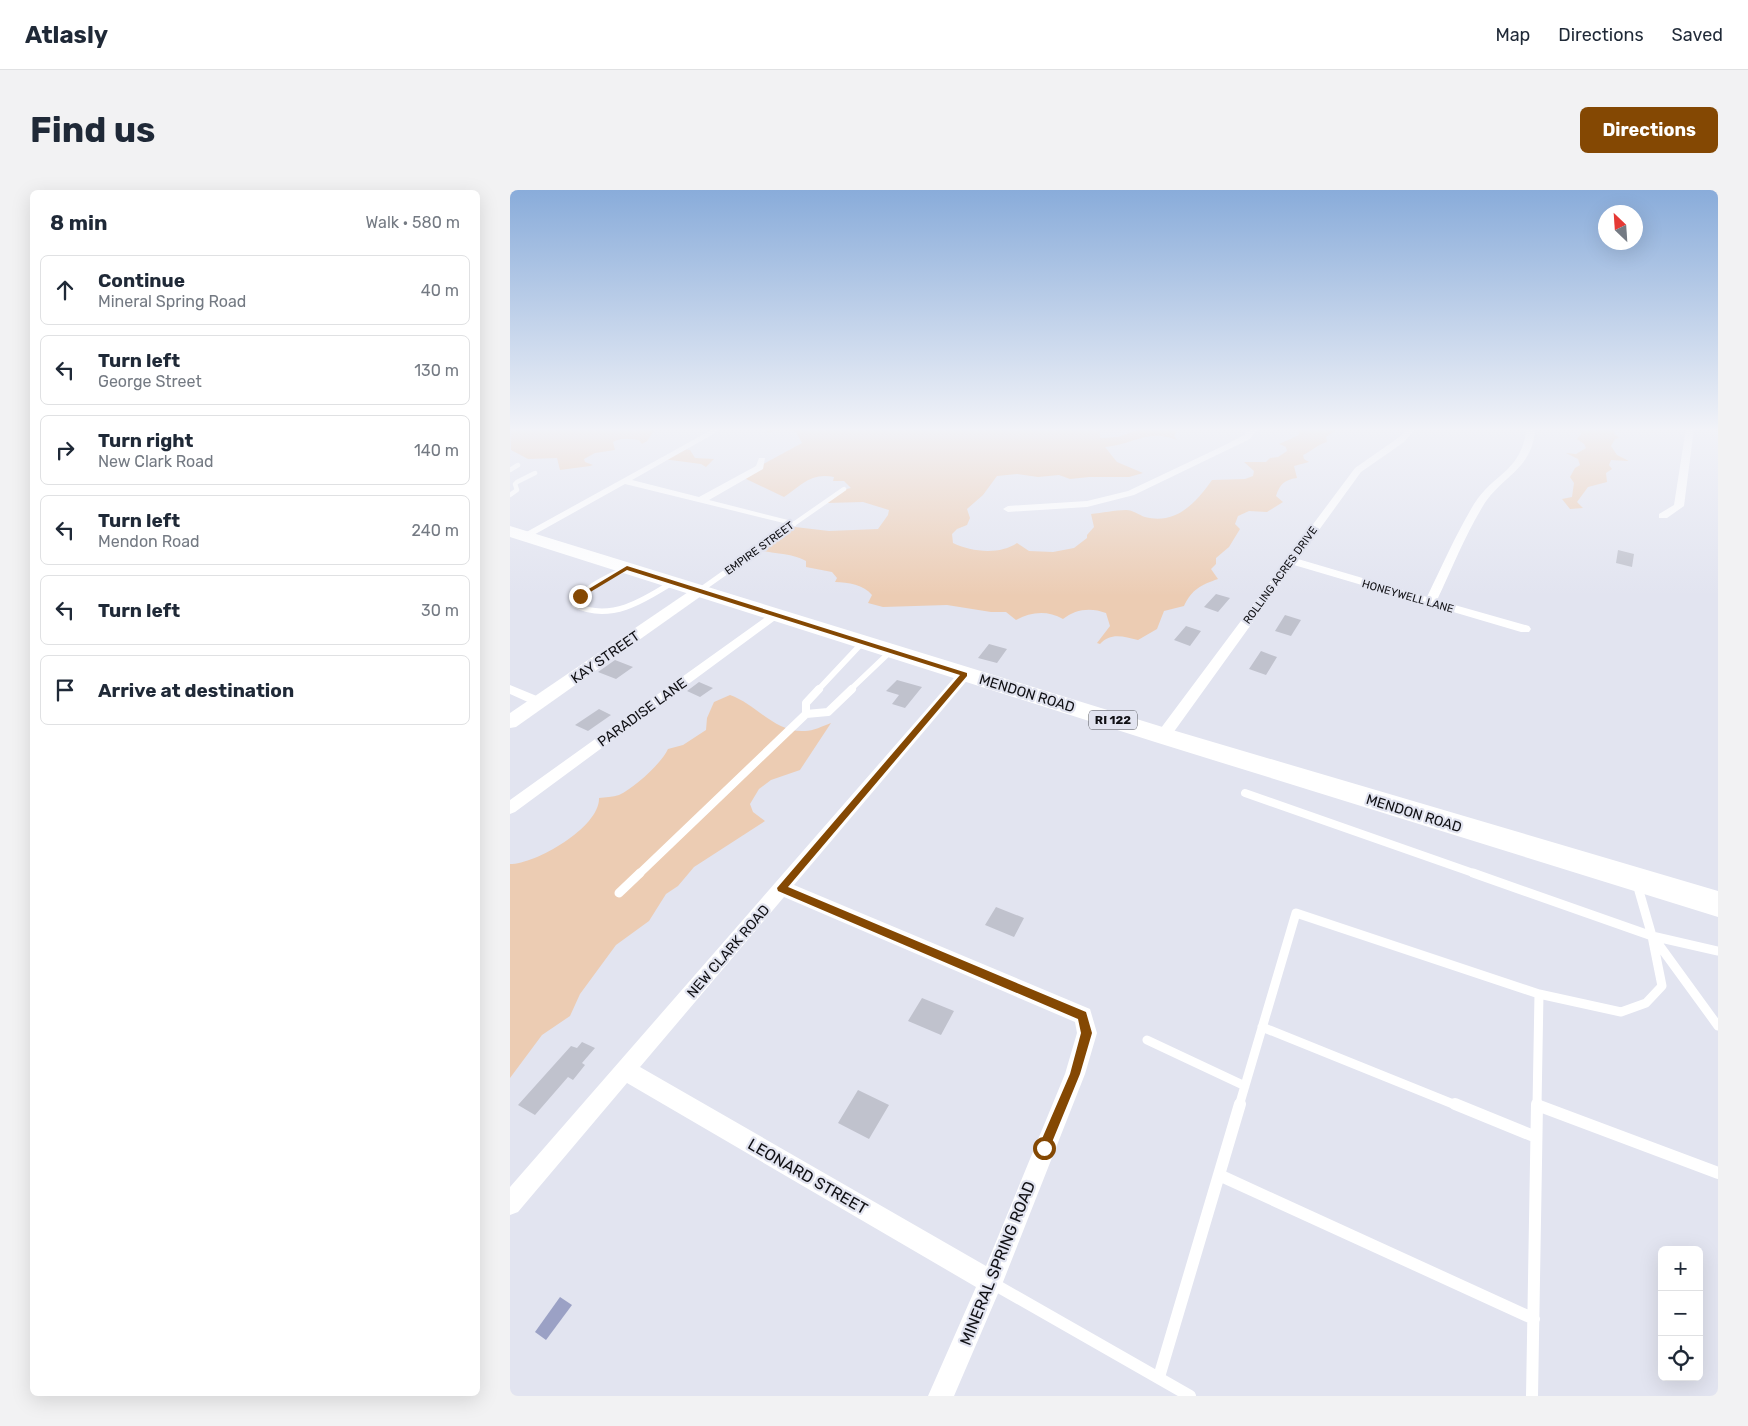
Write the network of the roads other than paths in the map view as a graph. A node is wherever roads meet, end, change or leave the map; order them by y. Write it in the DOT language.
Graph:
graph roads {
  1 [pos="515,484"];
  2 [pos="617,484"];
  3 [pos="638,484"];
  4 [pos="729,484"];
  5 [pos="1149,484"];
  6 [pos="1348,484"];
  7 [pos="1498,484"];
  8 [pos="1682,484"];
  9 [pos="844,489"];
  10 [pos="510,495"];
  11 [pos="703,499"];
  12 [pos="1008,509"];
  13 [pos="1662,516"];
  14 [pos="792,524"];
  15 [pos="515,533"];
  16 [pos="1292,561"];
  17 [pos="627,568"];
  18 [pos="673,582"];
  19 [pos="700,591"];
  20 [pos="1430,602"];
  21 [pos="774,615"];
  22 [pos="1525,629"];
  23 [pos="863,642"];
  24 [pos="891,651"];
  25 [pos="965,674"];
  26 [pos="510,689"];
  27 [pos="539,702"];
  28 [pos="806,714"];
  29 [pos="510,722"];
  30 [pos="1163,736"];
  31 [pos="1245,793"];
  32 [pos="510,808"];
  33 [pos="1636,880"];
  34 [pos="782,888"];
  35 [pos="619,893"];
  36 [pos="1718,904"];
  37 [pos="1652,936"];
  38 [pos="1718,951"];
  39 [pos="1539,994"];
  40 [pos="1718,1026"];
  41 [pos="1262,1027"];
  42 [pos="1147,1040"];
  43 [pos="625,1070"];
  44 [pos="1245,1086"];
  45 [pos="1537,1105"];
  46 [pos="1536,1137"];
  47 [pos="1718,1173"];
  48 [pos="1219,1175"];
  49 [pos="510,1204"];
  50 [pos="991,1282"];
  51 [pos="1534,1319"];
  52 [pos="1159,1377"];
  53 [pos="941,1396"];
  54 [pos="1190,1396"];
  55 [pos="1532,1396"];
  1 -- 10 [label="lane"];
  2 -- 15 [label="street"];
  3 -- 11 [label="street"];
  4 -- 11 [label="street"];
  5 -- 12 [label="street"];
  6 -- 16 [label="street, ROLLING ACRES DRIVE"];
  7 -- 20 [label="street"];
  8 -- 13 [label="street"];
  9 -- 14 [label="lane, EMPIRE STREET"];
  11 -- 14 [label="street"];
  14 -- 19 [label="lane, EMPIRE STREET"];
  15 -- 17 [label="main road, MENDON ROAD / RI 122"];
  16 -- 20 [label="street, HONEYWELL LANE"];
  16 -- 30 [label="street, ROLLING ACRES DRIVE"];
  17 -- 18 [label="main road, MENDON ROAD / RI 122"];
  17 -- 18 [label="lane"];
  18 -- 19 [label="main road, MENDON ROAD / RI 122"];
  19 -- 21 [label="main road, MENDON ROAD / RI 122"];
  19 -- 27 [label="street, KAY STREET"];
  20 -- 22 [label="street, HONEYWELL LANE"];
  21 -- 23 [label="main road, MENDON ROAD / RI 122"];
  21 -- 32 [label="street, PARADISE LANE"];
  23 -- 24 [label="main road, MENDON ROAD / RI 122"];
  23 -- 28 [label="lane"];
  24 -- 25 [label="main road, MENDON ROAD / RI 122"];
  24 -- 28 [label="lane"];
  25 -- 30 [label="main road, MENDON ROAD / RI 122"];
  25 -- 34 [label="street, NEW CLARK ROAD"];
  26 -- 27 [label="street"];
  27 -- 29 [label="street, KAY STREET"];
  28 -- 35 [label="lane"];
  30 -- 33 [label="main road, MENDON ROAD / RI 122"];
  31 -- 37 [label="lane"];
  33 -- 36 [label="main road, MENDON ROAD / RI 122"];
  33 -- 37 [label="lane"];
  34 -- 43 [label="street, NEW CLARK ROAD"];
  34 -- 50 [label="street, MINERAL SPRING ROAD"];
  37 -- 38 [label="lane"];
  37 -- 39 [label="lane"];
  37 -- 40 [label="lane"];
  39 -- 41 [label="lane"];
  39 -- 45 [label="lane"];
  41 -- 44 [label="lane"];
  41 -- 46 [label="lane"];
  42 -- 44 [label="lane"];
  43 -- 49 [label="street, NEW CLARK ROAD"];
  43 -- 50 [label="street, LEONARD STREET"];
  44 -- 48 [label="lane"];
  45 -- 46 [label="lane"];
  45 -- 47 [label="lane"];
  46 -- 51 [label="lane"];
  48 -- 51 [label="lane"];
  48 -- 52 [label="lane"];
  50 -- 52 [label="lane"];
  50 -- 53 [label="street, MINERAL SPRING ROAD"];
  51 -- 55 [label="lane"];
  52 -- 54 [label="lane"];
}
